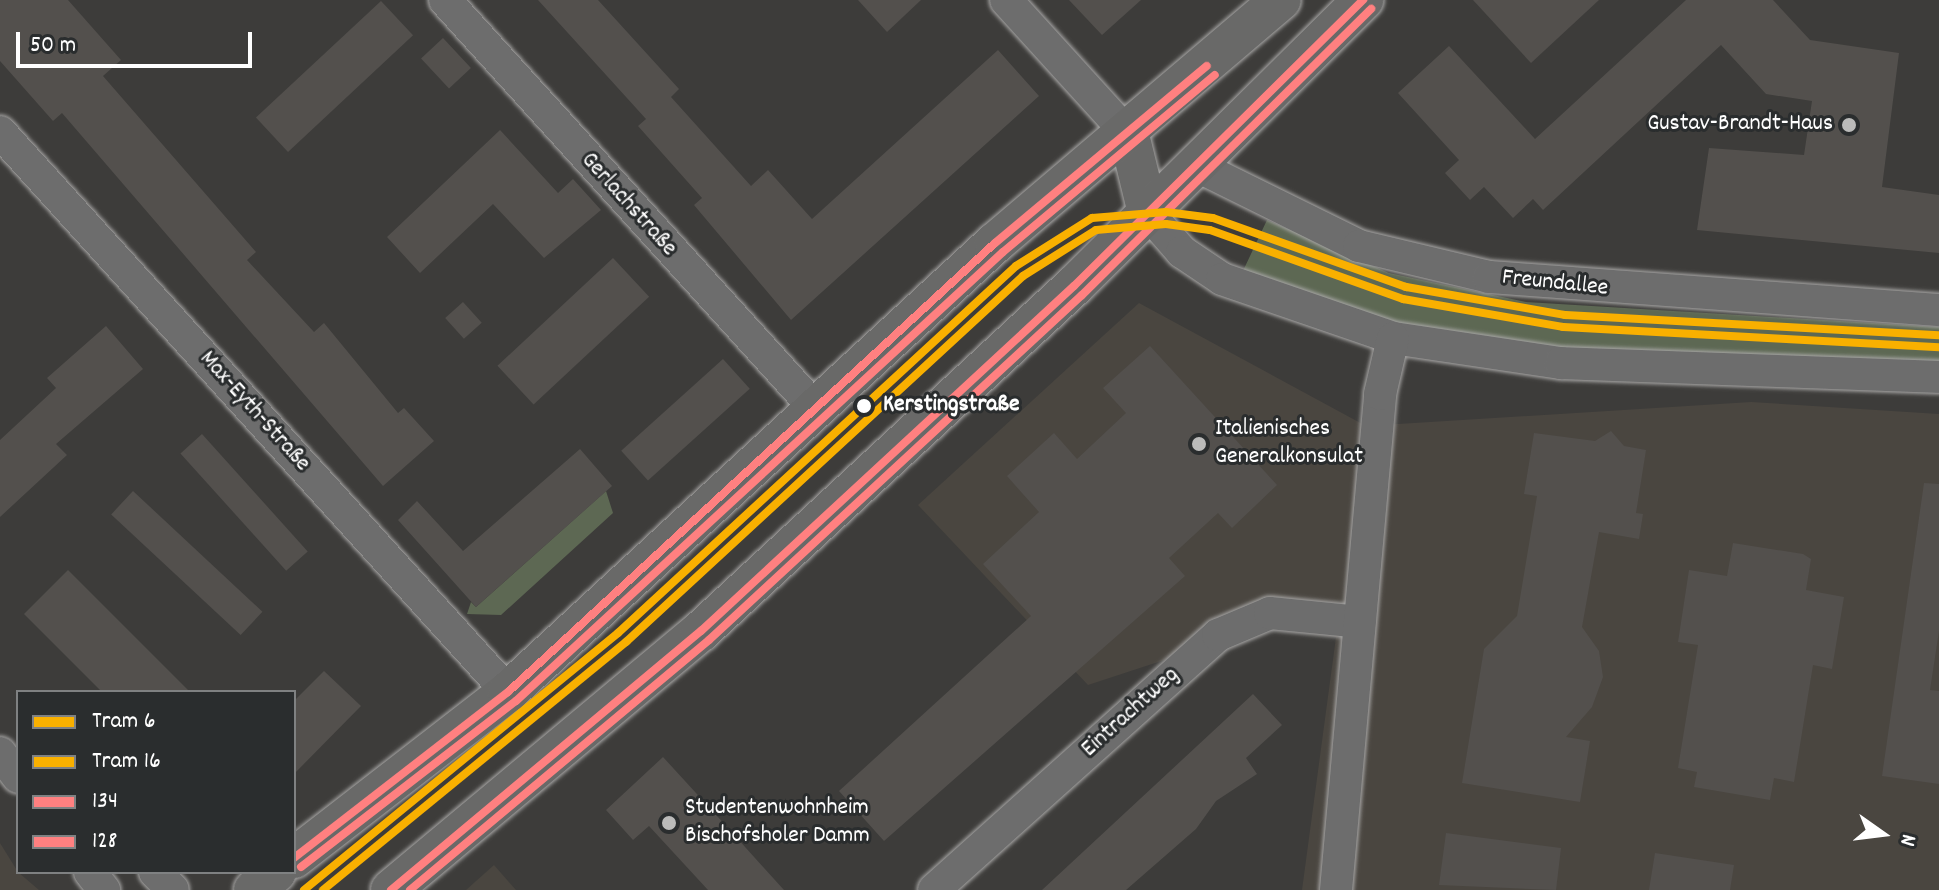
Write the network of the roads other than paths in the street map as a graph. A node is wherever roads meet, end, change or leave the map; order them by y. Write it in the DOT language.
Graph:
graph roads {
  1 [pos="445,0"];
  2 [pos="1006,0"];
  3 [pos="1281,0"];
  4 [pos="1363,0"];
  5 [pos="0,132"];
  6 [pos="1129,135"];
  7 [pos="1193,164"];
  8 [pos="1148,213"];
  9 [pos="1939,310"];
  10 [pos="1393,338"];
  11 [pos="1939,377"];
  12 [pos="814,407"];
  13 [pos="1360,622"];
  14 [pos="508,692"];
  15 [pos="0,735"];
  16 [pos="16,749"];
  17 [pos="0,753"];
  18 [pos="16,774"];
  19 [pos="296,856"];
  20 [pos="92,874"];
  21 [pos="157,874"];
  22 [pos="274,874"];
  23 [pos="104,890"];
  24 [pos="173,890"];
  25 [pos="254,890"];
  26 [pos="391,890"];
  27 [pos="934,890"];
  28 [pos="1336,890"];
  1 -- 12 [label="street, Gerlachstraße"];
  2 -- 6 [label="street"];
  3 -- 6 [label="main road"];
  4 -- 7 [label="main road"];
  5 -- 14 [label="street, Max-Eyth-Straße"];
  6 -- 7 [label="main road"];
  6 -- 8 [label="main road"];
  6 -- 12 [label="main road"];
  7 -- 8 [label="main road"];
  7 -- 9 [label="street, Freundallee"];
  8 -- 10 [label="street"];
  8 -- 26 [label="main road"];
  10 -- 11 [label="street"];
  10 -- 13 [label="street"];
  12 -- 14 [label="main road"];
  13 -- 27 [label="street, Eintrachtweg"];
  13 -- 28 [label="street"];
  14 -- 19 [label="main road"];
  15 -- 16 [label="street"];
  17 -- 18 [label="street"];
  20 -- 23 [label="street"];
  21 -- 24 [label="street"];
  22 -- 25 [label="main road"];
}
